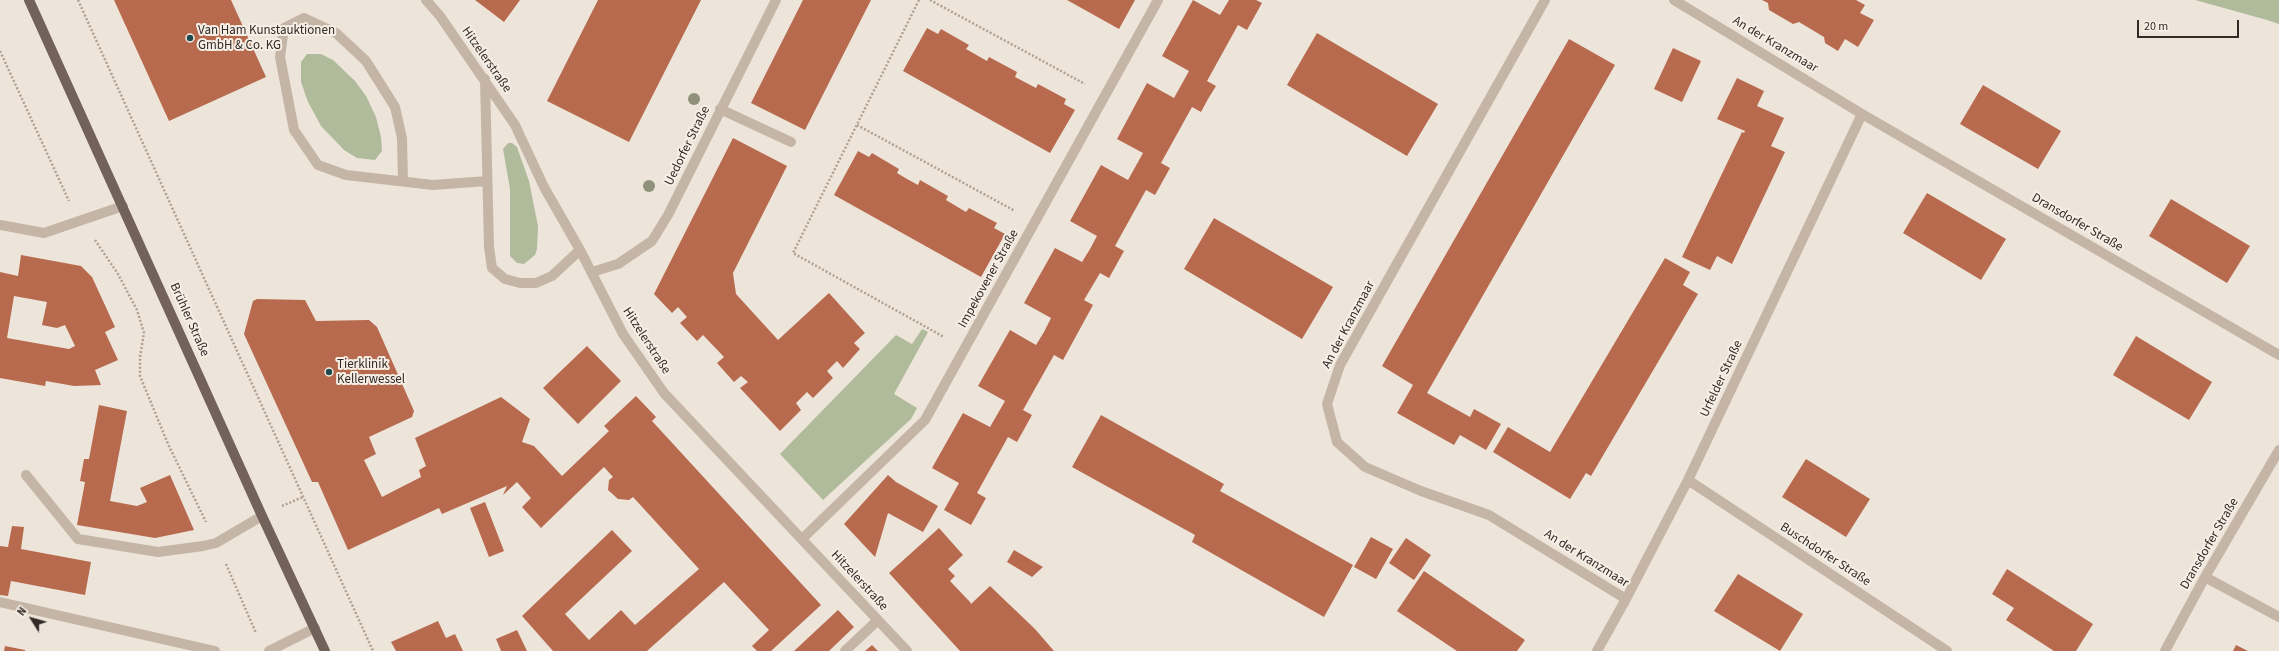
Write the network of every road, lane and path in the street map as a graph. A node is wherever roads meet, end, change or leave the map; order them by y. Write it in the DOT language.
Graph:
graph roads {
  1 [pos="29,0"];
  2 [pos="78,0"];
  3 [pos="426,0"];
  4 [pos="776,0"];
  5 [pos="919,0"];
  6 [pos="930,0"];
  7 [pos="1158,0"];
  8 [pos="1545,0"];
  9 [pos="1674,0"];
  10 [pos="0,51"];
  11 [pos="485,79"];
  12 [pos="1106,96"];
  13 [pos="720,109"];
  14 [pos="1862,114"];
  15 [pos="857,125"];
  16 [pos="791,142"];
  17 [pos="403,181"];
  18 [pos="487,182"];
  19 [pos="123,206"];
  20 [pos="82,220"];
  21 [pos="1035,222"];
  22 [pos="0,224"];
  23 [pos="580,250"];
  24 [pos="592,272"];
  25 [pos="965,349"];
  26 [pos="2279,355"];
  27 [pos="2279,450"];
  28 [pos="26,475"];
  29 [pos="1688,480"];
  30 [pos="262,516"];
  31 [pos="802,539"];
  32 [pos="216,543"];
  33 [pos="2205,577"];
  34 [pos="1626,599"];
  35 [pos="0,602"];
  36 [pos="2279,617"];
  37 [pos="878,620"];
  38 [pos="315,628"];
  39 [pos="258,636"];
  40 [pos="215,651"];
  41 [pos="269,651"];
  42 [pos="325,651"];
  43 [pos="373,651"];
  44 [pos="845,651"];
  45 [pos="907,651"];
  46 [pos="1597,651"];
  47 [pos="1947,651"];
  48 [pos="2165,651"];
  1 -- 19 [label="main road, Brühler Straße"];
  2 -- 43 [label="path"];
  3 -- 11 [label="street, Hitzelerstraße"];
  4 -- 13 [label="street, Uedorfer Straße"];
  5 -- 15 [label="path"];
  6 -- 12 [label="path"];
  7 -- 12 [label="street, Impekovener Straße"];
  8 -- 34 [label="street, An der Kranzmaar"];
  9 -- 14 [label="street, An der Kranzmaar"];
  10 -- 20 [label="path"];
  11 -- 18 [label="street"];
  11 -- 23 [label="street, Hitzelerstraße"];
  12 -- 21 [label="street, Impekovener Straße"];
  13 -- 16 [label="street"];
  13 -- 24 [label="street, Uedorfer Straße"];
  14 -- 26 [label="street, Dransdorfer Straße"];
  14 -- 29 [label="street, Urfelder Straße"];
  15 -- 21 [label="path"];
  15 -- 25 [label="path"];
  17 -- 17 [label="street"];
  17 -- 18 [label="street"];
  18 -- 23 [label="street"];
  19 -- 20 [label="street"];
  19 -- 30 [label="main road, Brühler Straße"];
  20 -- 22 [label="street"];
  20 -- 32 [label="path"];
  21 -- 25 [label="street, Impekovener Straße"];
  23 -- 24 [label="street, Hitzelerstraße"];
  24 -- 31 [label="street, Hitzelerstraße"];
  25 -- 31 [label="street, Impekovener Straße"];
  27 -- 33 [label="street, Dransdorfer Straße"];
  28 -- 32 [label="street"];
  29 -- 34 [label="street, Urfelder Straße"];
  29 -- 47 [label="street, Buschdorfer Straße"];
  30 -- 32 [label="street"];
  30 -- 38 [label="main road, Brühler Straße"];
  31 -- 37 [label="street, Hitzelerstraße"];
  32 -- 39 [label="path"];
  33 -- 36 [label="street"];
  33 -- 48 [label="street, Dransdorfer Straße"];
  34 -- 46 [label="street, Urfelder Straße"];
  35 -- 40 [label="street"];
  37 -- 44 [label="street"];
  37 -- 45 [label="street, Hitzelerstraße"];
  38 -- 41 [label="street"];
  38 -- 42 [label="main road, Brühler Straße"];
}
